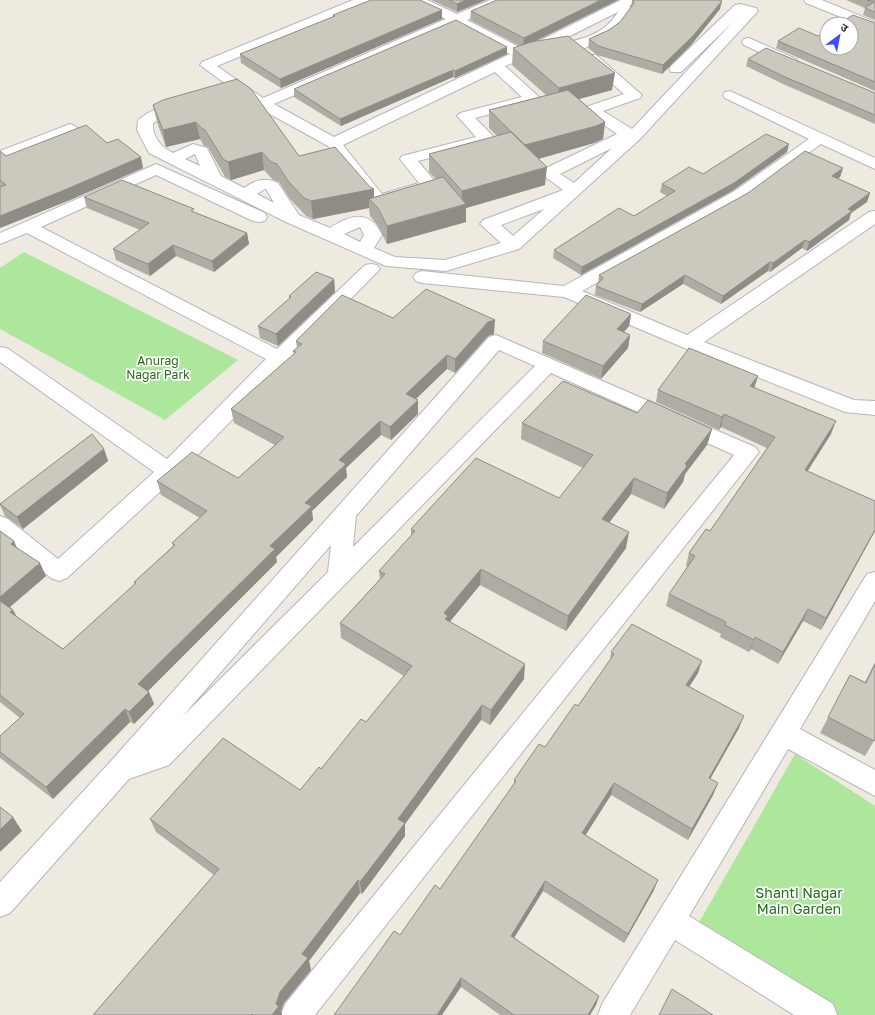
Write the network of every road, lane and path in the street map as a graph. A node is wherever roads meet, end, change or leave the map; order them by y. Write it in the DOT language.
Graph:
graph roads {
  1 [pos="364,0"];
  2 [pos="416,0"];
  3 [pos="501,0"];
  4 [pos="811,0"];
  5 [pos="627,2"];
  6 [pos="745,4"];
  7 [pos="724,5"];
  8 [pos="456,18"];
  9 [pos="875,27"];
  10 [pos="749,42"];
  11 [pos="576,46"];
  12 [pos="523,54"];
  13 [pos="498,66"];
  14 [pos="803,67"];
  15 [pos="676,69"];
  16 [pos="730,95"];
  17 [pos="197,98"];
  18 [pos="262,104"];
  19 [pos="70,129"];
  20 [pos="631,135"];
  21 [pos="820,138"];
  22 [pos="334,144"];
  23 [pos="0,157"];
  24 [pos="875,164"];
  25 [pos="575,191"];
  26 [pos="875,216"];
  27 [pos="26,226"];
  28 [pos="332,235"];
  29 [pos="0,239"];
  30 [pos="513,244"];
  31 [pos="364,250"];
  32 [pos="371,269"];
  33 [pos="412,270"];
  34 [pos="567,292"];
  35 [pos="689,343"];
  36 [pos="0,353"];
  37 [pos="279,358"];
  38 [pos="549,364"];
  39 [pos="875,408"];
  40 [pos="168,471"];
  41 [pos="345,513"];
  42 [pos="0,525"];
  43 [pos="339,577"];
  44 [pos="875,581"];
  45 [pos="784,733"];
  46 [pos="120,770"];
  47 [pos="875,784"];
  48 [pos="0,903"];
  49 [pos="671,921"];
  50 [pos="296,1015"];
  51 [pos="613,1015"];
  52 [pos="822,1015"];
  1 -- 18 [label="street"];
  2 -- 8 [label="street"];
  3 -- 8 [label="street"];
  4 -- 9 [label="street"];
  5 -- 11 [label="street"];
  5 -- 12 [label="street"];
  6 -- 7 [label="street"];
  6 -- 15 [label="street"];
  6 -- 20 [label="street"];
  8 -- 12 [label="street"];
  8 -- 18 [label="street"];
  10 -- 14 [label="street"];
  11 -- 12 [label="street"];
  11 -- 20 [label="street"];
  12 -- 13 [label="street"];
  13 -- 22 [label="street"];
  13 -- 22 [label="street"];
  16 -- 21 [label="street"];
  17 -- 28 [label="street"];
  18 -- 22 [label="street"];
  19 -- 23 [label="street"];
  20 -- 25 [label="street"];
  20 -- 25 [label="street"];
  21 -- 24 [label="street"];
  21 -- 34 [label="street"];
  25 -- 30 [label="street"];
  25 -- 30 [label="street"];
  26 -- 35 [label="street"];
  27 -- 29 [label="street"];
  27 -- 32 [label="street"];
  27 -- 37 [label="street"];
  28 -- 31 [label="street"];
  28 -- 31 [label="street"];
  30 -- 33 [label="street"];
  31 -- 33 [label="street"];
  32 -- 33 [label="street"];
  32 -- 37 [label="street"];
  33 -- 34 [label="street"];
  34 -- 35 [label="street"];
  35 -- 39 [label="street"];
  36 -- 40 [label="street"];
  37 -- 40 [label="street"];
  38 -- 41 [label="street"];
  38 -- 43 [label="street"];
  38 -- 50 [label="street"];
  40 -- 42 [label="street"];
  41 -- 43 [label="street"];
  41 -- 46 [label="street"];
  43 -- 46 [label="street"];
  44 -- 45 [label="street"];
  45 -- 47 [label="street"];
  45 -- 49 [label="street"];
  46 -- 48 [label="street"];
  49 -- 51 [label="street"];
  49 -- 52 [label="street"];
}
